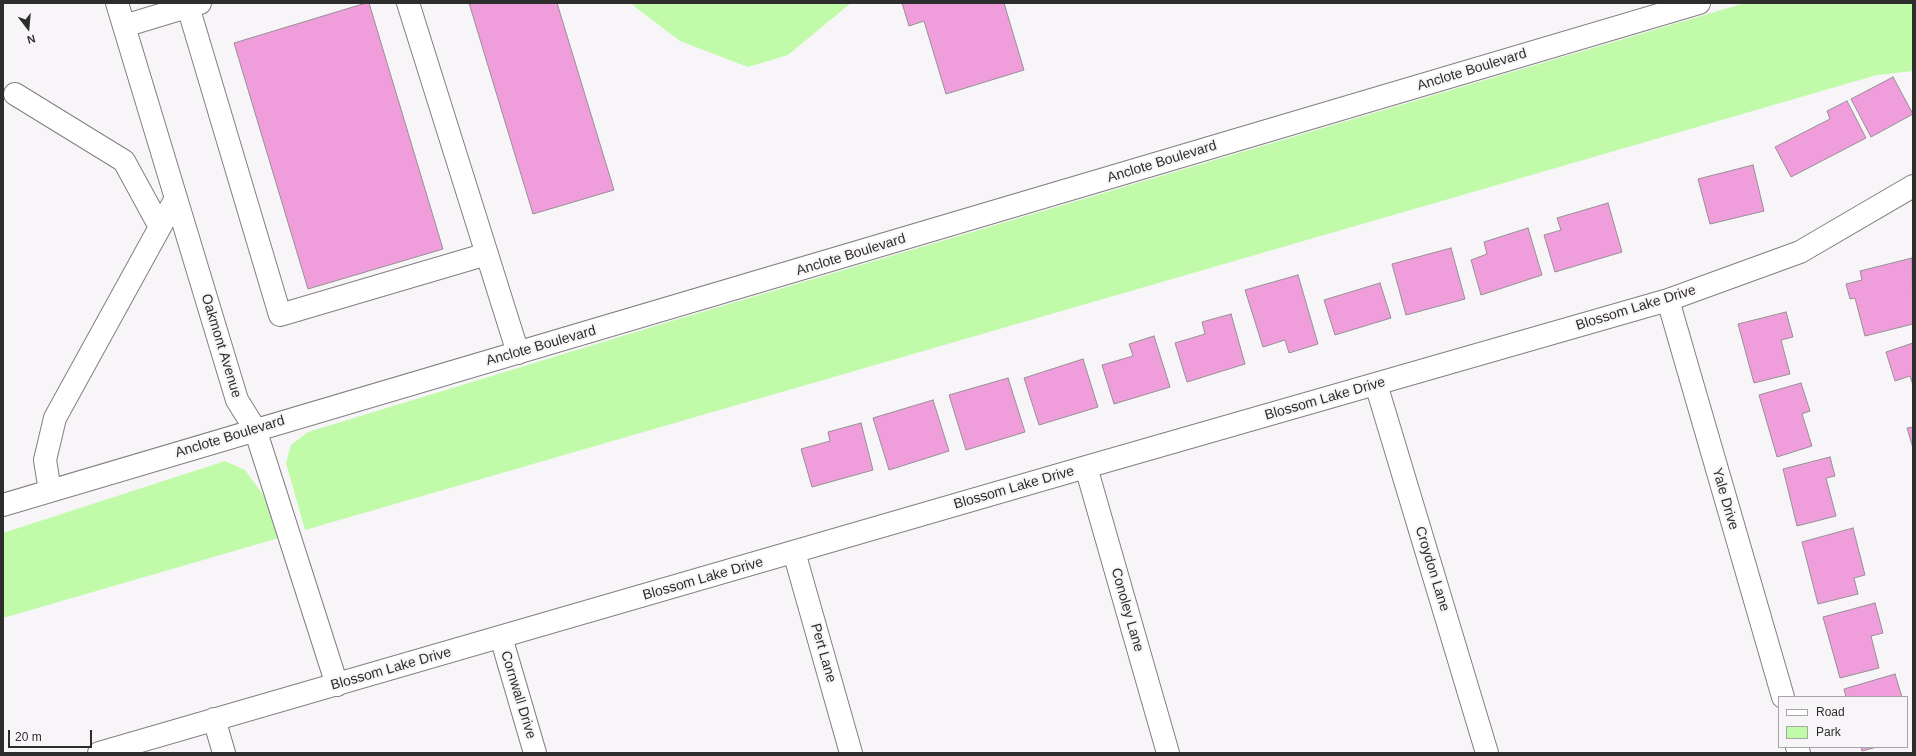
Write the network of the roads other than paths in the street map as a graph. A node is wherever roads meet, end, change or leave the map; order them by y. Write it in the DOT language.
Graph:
graph roads {
  1 [pos="117,3"];
  2 [pos="408,3"];
  3 [pos="1699,3"];
  4 [pos="191,4"];
  5 [pos="124,26"];
  6 [pos="15,94"];
  7 [pos="1913,186"];
  8 [pos="176,198"];
  9 [pos="160,227"];
  10 [pos="487,254"];
  11 [pos="1668,300"];
  12 [pos="518,353"];
  13 [pos="1376,384"];
  14 [pos="255,429"];
  15 [pos="1086,467"];
  16 [pos="50,491"];
  17 [pos="3,505"];
  18 [pos="794,552"];
  19 [pos="501,637"];
  20 [pos="337,685"];
  21 [pos="1783,696"];
  22 [pos="214,719"];
  23 [pos="99,753"];
  24 [pos="224,753"];
  25 [pos="536,753"];
  26 [pos="852,753"];
  27 [pos="1168,753"];
  28 [pos="1487,753"];
  1 -- 5 [label="street, Oakmont Avenue"];
  2 -- 10 [label="street"];
  3 -- 12 [label="street, Anclote Boulevard"];
  4 -- 5 [label="street"];
  4 -- 10 [label="street"];
  5 -- 8 [label="street, Oakmont Avenue"];
  6 -- 9 [label="street"];
  7 -- 11 [label="street, Blossom Lake Drive"];
  8 -- 9 [label="street"];
  8 -- 14 [label="street, Oakmont Avenue"];
  9 -- 16 [label="street"];
  10 -- 12 [label="street"];
  11 -- 13 [label="street, Blossom Lake Drive"];
  11 -- 21 [label="street, Yale Drive"];
  12 -- 14 [label="street, Anclote Boulevard"];
  13 -- 15 [label="street, Blossom Lake Drive"];
  13 -- 28 [label="street, Croydon Lane"];
  14 -- 16 [label="street, Anclote Boulevard"];
  14 -- 20 [label="street, Oakmont Avenue"];
  15 -- 18 [label="street, Blossom Lake Drive"];
  15 -- 27 [label="street, Conoley Lane"];
  16 -- 17 [label="street, Anclote Boulevard"];
  18 -- 19 [label="street, Blossom Lake Drive"];
  18 -- 26 [label="street, Pert Lane"];
  19 -- 20 [label="street, Blossom Lake Drive"];
  19 -- 25 [label="street, Cornwall Drive"];
  20 -- 22 [label="street, Blossom Lake Drive"];
  22 -- 23 [label="street, Blossom Lake Drive"];
  22 -- 24 [label="street"];
}
